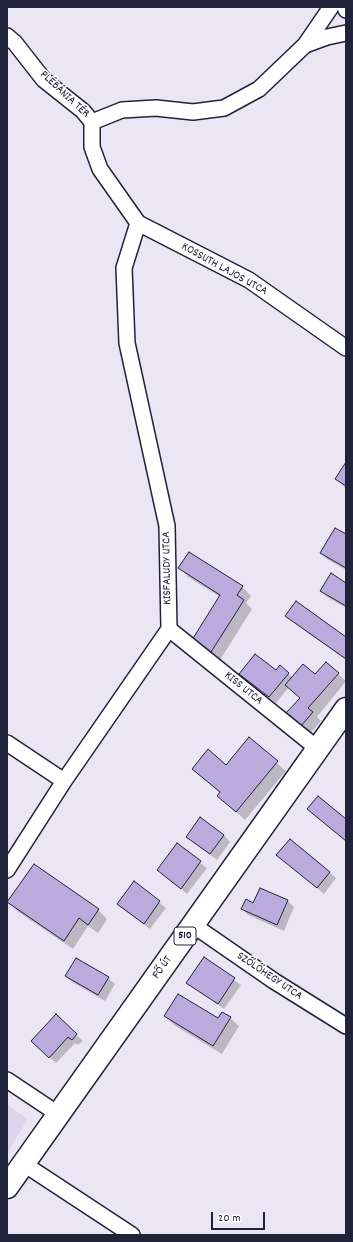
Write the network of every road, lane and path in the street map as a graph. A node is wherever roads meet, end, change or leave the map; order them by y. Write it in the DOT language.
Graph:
graph roads {
  1 [pos="330,7"];
  2 [pos="345,7"];
  3 [pos="346,10"];
  4 [pos="346,33"];
  5 [pos="7,36"];
  6 [pos="305,45"];
  7 [pos="92,122"];
  8 [pos="138,223"];
  9 [pos="346,348"];
  10 [pos="169,629"];
  11 [pos="346,709"];
  12 [pos="7,743"];
  13 [pos="318,749"];
  14 [pos="64,781"];
  15 [pos="7,870"];
  16 [pos="193,925"];
  17 [pos="346,1026"];
  18 [pos="7,1080"];
  19 [pos="58,1114"];
  20 [pos="24,1164"];
  21 [pos="7,1187"];
  22 [pos="132,1235"];
  1 -- 6 [label="street"];
  2 -- 3 [label="street"];
  4 -- 6 [label="street"];
  5 -- 7 [label="street, PLÉBÁNIA TÉR"];
  6 -- 7 [label="street"];
  7 -- 8 [label="street, PLÉBÁNIA TÉR"];
  8 -- 9 [label="street, KOSSUTH LAJOS UTCA"];
  8 -- 10 [label="street, KISFALUDY UTCA"];
  10 -- 13 [label="street, KISS UTCA"];
  10 -- 14 [label="street"];
  11 -- 13 [label="main road, FŐ ÚT / 510"];
  12 -- 14 [label="street"];
  13 -- 16 [label="main road, FŐ ÚT / 510"];
  14 -- 15 [label="street"];
  16 -- 17 [label="street, SZŐLŐHEGY UTCA"];
  16 -- 19 [label="main road, FŐ ÚT / 510"];
  18 -- 19 [label="street"];
  19 -- 20 [label="main road, FŐ ÚT / 510"];
  20 -- 21 [label="main road, FŐ ÚT / 510"];
  20 -- 22 [label="street"];
}
